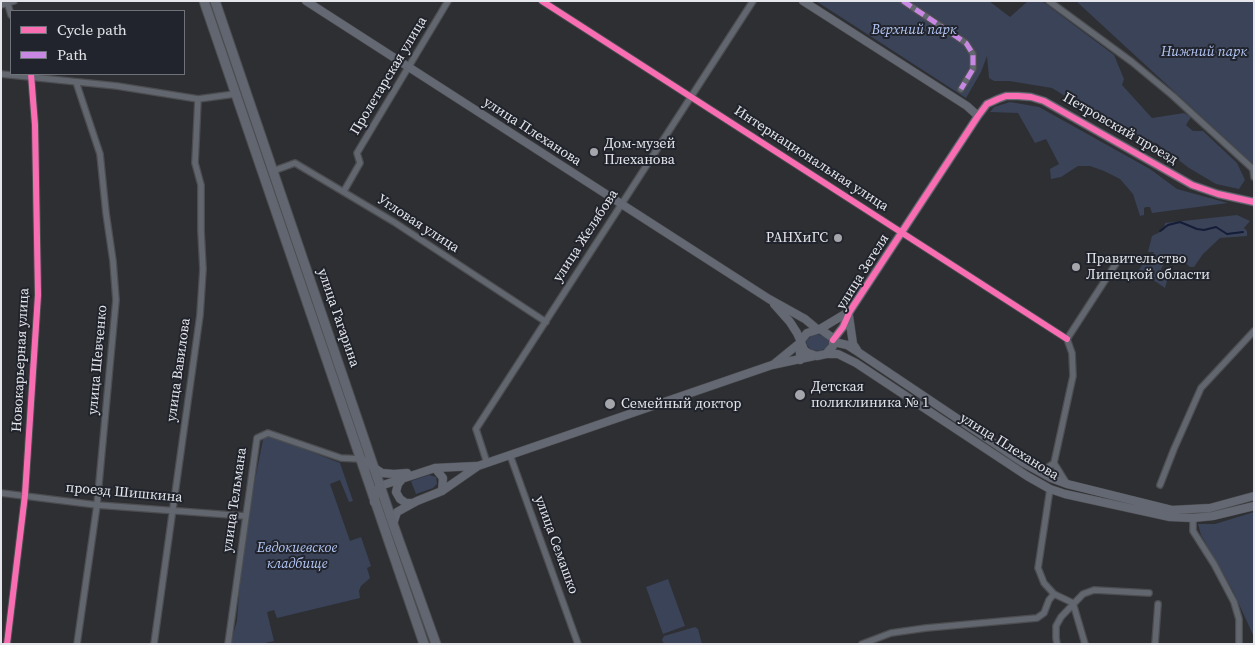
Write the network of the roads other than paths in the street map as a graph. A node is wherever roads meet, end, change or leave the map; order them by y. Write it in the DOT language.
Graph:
graph roads {
  1 [pos="204,1"];
  2 [pos="215,1"];
  3 [pos="306,1"];
  4 [pos="448,1"];
  5 [pos="542,1"];
  6 [pos="754,1"];
  7 [pos="803,1"];
  8 [pos="904,1"];
  9 [pos="1049,1"];
  10 [pos="409,68"];
  11 [pos="31,75"];
  12 [pos="76,82"];
  13 [pos="961,89"];
  14 [pos="235,94"];
  15 [pos="247,96"];
  16 [pos="691,97"];
  17 [pos="198,99"];
  18 [pos="978,116"];
  19 [pos="273,171"];
  20 [pos="1254,177"];
  21 [pos="344,192"];
  22 [pos="1254,202"];
  23 [pos="622,204"];
  24 [pos="902,233"];
  25 [pos="1117,262"];
  26 [pos="769,299"];
  27 [pos="850,313"];
  28 [pos="546,322"];
  29 [pos="818,329"];
  30 [pos="1254,332"];
  31 [pos="1067,338"];
  32 [pos="834,341"];
  33 [pos="801,342"];
  34 [pos="858,352"];
  35 [pos="826,354"];
  36 [pos="814,356"];
  37 [pos="800,360"];
  38 [pos="772,366"];
  39 [pos="510,455"];
  40 [pos="361,459"];
  41 [pos="487,463"];
  42 [pos="1054,463"];
  43 [pos="478,466"];
  44 [pos="435,468"];
  45 [pos="374,469"];
  46 [pos="422,471"];
  47 [pos="1041,472"];
  48 [pos="403,478"];
  49 [pos="1067,484"];
  50 [pos="1160,485"];
  51 [pos="380,486"];
  52 [pos="1050,489"];
  53 [pos="442,490"];
  54 [pos="1,493"];
  55 [pos="25,495"];
  56 [pos="1254,496"];
  57 [pos="374,502"];
  58 [pos="414,503"];
  59 [pos="97,505"];
  60 [pos="1254,506"];
  61 [pos="172,510"];
  62 [pos="245,516"];
  63 [pos="1193,518"];
  64 [pos="393,524"];
  65 [pos="1149,593"];
  66 [pos="1054,594"];
  67 [pos="1073,603"];
  68 [pos="1158,604"];
  69 [pos="7,644"];
  70 [pos="77,644"];
  71 [pos="154,644"];
  72 [pos="228,644"];
  73 [pos="424,644"];
  74 [pos="436,644"];
  75 [pos="578,644"];
  76 [pos="862,644"];
  77 [pos="1058,644"];
  78 [pos="1085,644"];
  79 [pos="1155,644"];
  80 [pos="1239,644"];
  1 -- 14 [label="main road, улица Гагарина"];
  2 -- 15 [label="main road, улица Гагарина"];
  3 -- 10 [label="main road, улица Плеханова"];
  4 -- 10 [label="street, Пролетарская улица"];
  5 -- 16 [label="street, Интернациональная улица"];
  6 -- 16 [label="street, улица Желябова"];
  7 -- 18 [label="main road"];
  8 -- 13 [label="street"];
  9 -- 20 [label="street"];
  10 -- 21 [label="street, Пролетарская улица"];
  10 -- 23 [label="main road, улица Плеханова"];
  11 -- 12 [label="street"];
  11 -- 55 [label="street, Новокарьерная улица"];
  12 -- 17 [label="street"];
  12 -- 59 [label="street, улица Шевченко"];
  14 -- 15 [label="main road"];
  14 -- 17 [label="street"];
  14 -- 40 [label="main road, улица Гагарина"];
  15 -- 19 [label="main road, улица Гагарина"];
  16 -- 23 [label="street, улица Желябова"];
  16 -- 24 [label="street, Интернациональная улица"];
  17 -- 61 [label="street, улица Вавилова"];
  18 -- 22 [label="main road, Петровский проезд"];
  18 -- 24 [label="main road, улица Зегеля"];
  19 -- 21 [label="street, Угловая улица"];
  19 -- 45 [label="main road, улица Гагарина"];
  21 -- 28 [label="street, Угловая улица"];
  23 -- 26 [label="main road, улица Плеханова"];
  23 -- 28 [label="street, улица Желябова"];
  24 -- 27 [label="main road, улица Зегеля"];
  24 -- 31 [label="street, Интернациональная улица"];
  25 -- 31 [label="street"];
  26 -- 29 [label="main road, улица Плеханова"];
  26 -- 33 [label="main road, улица Плеханова"];
  27 -- 29 [label="main road, улица Зегеля"];
  27 -- 32 [label="main road, улица Зегеля"];
  27 -- 34 [label="main road, улица Зегеля"];
  28 -- 41 [label="street, улица Желябова"];
  29 -- 32 [label="main road"];
  29 -- 33 [label="main road"];
  30 -- 50 [label="street"];
  31 -- 42 [label="street"];
  32 -- 34 [label="main road, улица Плеханова"];
  32 -- 35 [label="main road"];
  33 -- 36 [label="main road"];
  33 -- 37 [label="main road"];
  33 -- 38 [label="main road"];
  34 -- 47 [label="main road, улица Плеханова"];
  35 -- 36 [label="main road"];
  35 -- 52 [label="main road, улица Плеханова"];
  36 -- 37 [label="main road"];
  37 -- 38 [label="main road"];
  38 -- 39 [label="main road"];
  39 -- 41 [label="main road"];
  39 -- 75 [label="street, улица Семашко"];
  40 -- 45 [label="main road"];
  40 -- 57 [label="main road, улица Гагарина"];
  40 -- 62 [label="street, улица Тельмана"];
  41 -- 43 [label="main road"];
  42 -- 47 [label="street"];
  42 -- 49 [label="street"];
  43 -- 44 [label="main road"];
  43 -- 53 [label="main road"];
  44 -- 46 [label="main road"];
  44 -- 53 [label="main road"];
  45 -- 46 [label="main road"];
  45 -- 51 [label="main road, улица Гагарина"];
  46 -- 48 [label="main road"];
  47 -- 49 [label="main road, улица Плеханова"];
  48 -- 51 [label="main road"];
  48 -- 58 [label="main road"];
  49 -- 56 [label="main road, улица Плеханова"];
  51 -- 57 [label="main road"];
  51 -- 64 [label="main road, улица Гагарина"];
  52 -- 63 [label="main road, улица Плеханова"];
  52 -- 66 [label="street"];
  53 -- 58 [label="main road"];
  54 -- 55 [label="street, проезд Шишкина"];
  55 -- 59 [label="street, проезд Шишкина"];
  55 -- 69 [label="street, Новокарьерная улица"];
  57 -- 73 [label="main road, улица Гагарина"];
  58 -- 64 [label="main road"];
  59 -- 61 [label="street, проезд Шишкина"];
  59 -- 70 [label="street, улица Шевченко"];
  60 -- 63 [label="main road, улица Плеханова"];
  61 -- 62 [label="street, проезд Шишкина"];
  61 -- 71 [label="street, улица Вавилова"];
  62 -- 72 [label="street, улица Тельмана"];
  63 -- 80 [label="street"];
  64 -- 74 [label="main road, улица Гагарина"];
  65 -- 67 [label="street"];
  66 -- 67 [label="street"];
  66 -- 76 [label="street"];
  67 -- 77 [label="street"];
  67 -- 78 [label="street"];
  68 -- 79 [label="street"];
}
